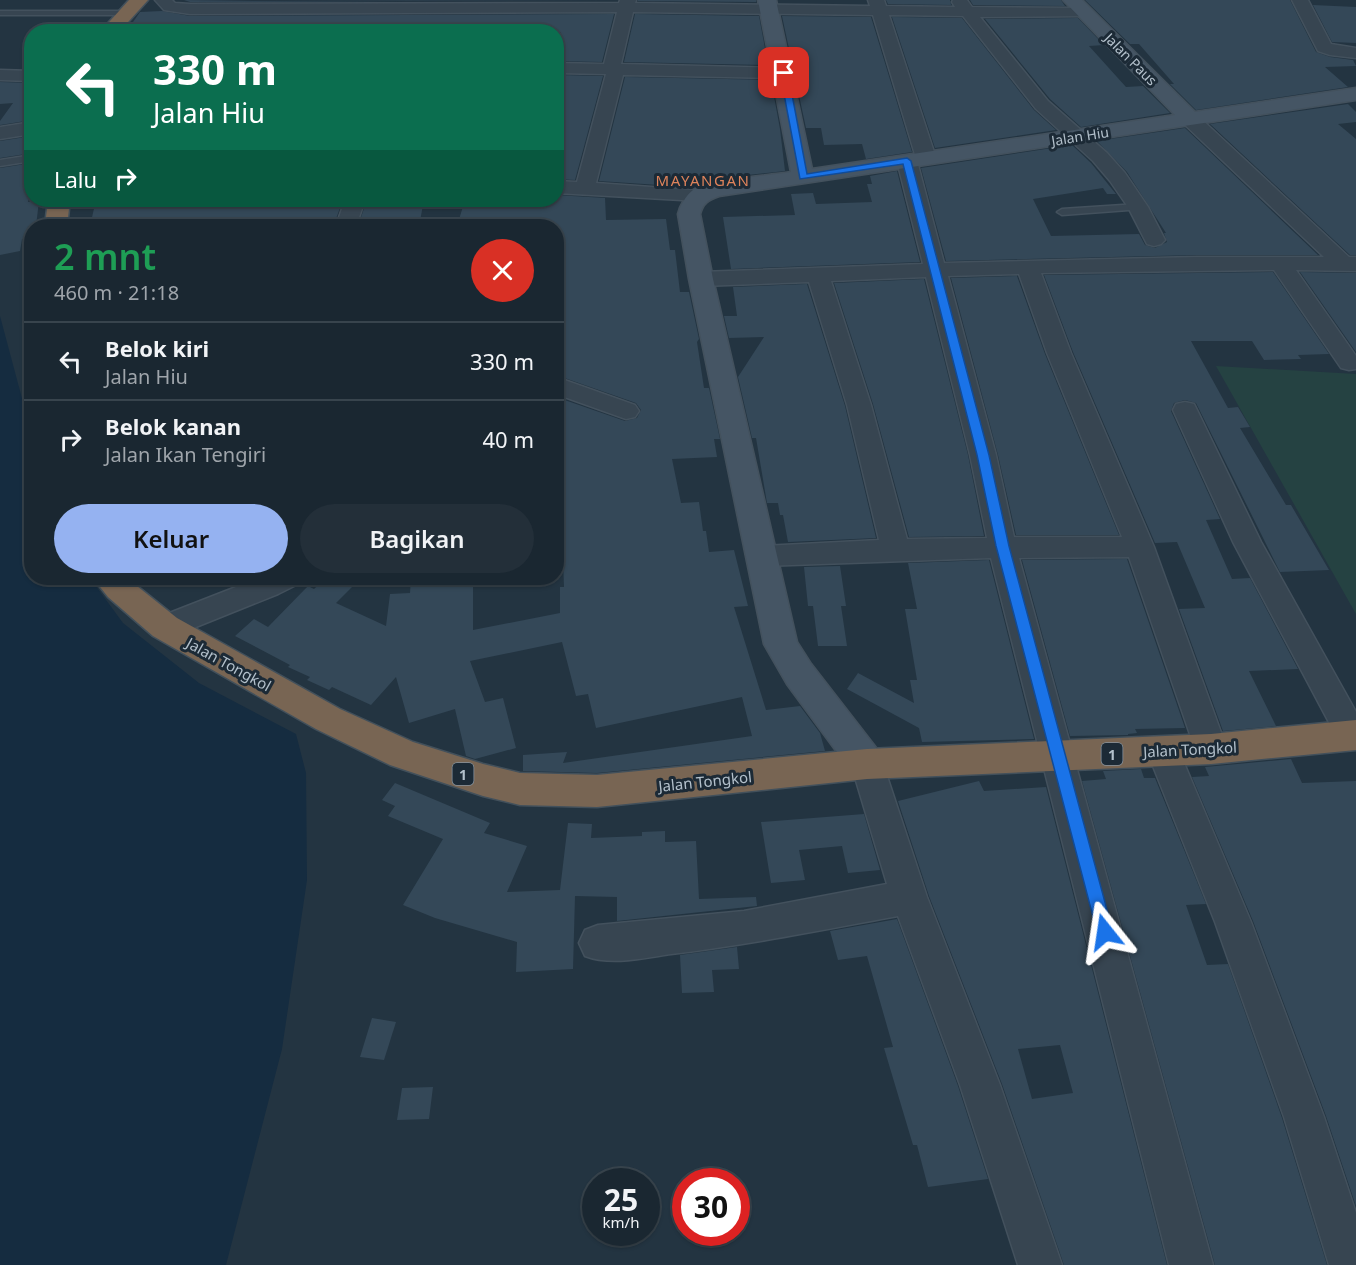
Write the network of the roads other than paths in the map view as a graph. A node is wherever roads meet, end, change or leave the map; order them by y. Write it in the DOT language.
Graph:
graph roads {
  1 [pos="140,0"];
  2 [pos="163,0"];
  3 [pos="1300,0"];
  4 [pos="402,3"];
  5 [pos="329,4"];
  6 [pos="528,4"];
  7 [pos="628,4"];
  8 [pos="768,5"];
  9 [pos="455,6"];
  10 [pos="877,6"];
  11 [pos="963,6"];
  12 [pos="1078,7"];
  13 [pos="0,13"];
  14 [pos="125,13"];
  15 [pos="445,23"];
  16 [pos="520,23"];
  17 [pos="116,24"];
  18 [pos="319,24"];
  19 [pos="1356,53"];
  20 [pos="564,68"];
  21 [pos="614,69"];
  22 [pos="784,73"];
  23 [pos="0,75"];
  24 [pos="24,75"];
  25 [pos="1356,94"];
  26 [pos="1190,119"];
  27 [pos="24,129"];
  28 [pos="0,133"];
  29 [pos="1077,136"];
  30 [pos="24,159"];
  31 [pos="916,159"];
  32 [pos="0,163"];
  33 [pos="803,177"];
  34 [pos="564,187"];
  35 [pos="585,188"];
  36 [pos="700,195"];
  37 [pos="1138,207"];
  38 [pos="1062,212"];
  39 [pos="1154,240"];
  40 [pos="1280,263"];
  41 [pos="1349,264"];
  42 [pos="1027,267"];
  43 [pos="935,269"];
  44 [pos="817,273"];
  45 [pos="701,279"];
  46 [pos="1349,363"];
  47 [pos="564,388"];
  48 [pos="1185,410"];
  49 [pos="626,411"];
  50 [pos="1002,546"];
  51 [pos="1140,547"];
  52 [pos="895,549"];
  53 [pos="763,556"];
  54 [pos="115,585"];
  55 [pos="270,585"];
  56 [pos="165,627"];
  57 [pos="1354,735"];
  58 [pos="1211,749"];
  59 [pos="1163,751"];
  60 [pos="1058,757"];
  61 [pos="867,764"];
  62 [pos="909,897"];
  63 [pos="598,943"];
  64 [pos="1040,1265"];
  65 [pos="1191,1265"];
  66 [pos="1351,1265"];
  1 -- 14 [label="highway"];
  2 -- 5 [label="street"];
  3 -- 19 [label="street"];
  4 -- 5 [label="street"];
  4 -- 9 [label="street"];
  5 -- 18 [label="street"];
  6 -- 7 [label="street"];
  6 -- 9 [label="street"];
  6 -- 16 [label="street"];
  7 -- 8 [label="street"];
  7 -- 21 [label="street"];
  8 -- 10 [label="street"];
  8 -- 22 [label="main road"];
  9 -- 15 [label="street"];
  10 -- 11 [label="street"];
  10 -- 31 [label="street"];
  11 -- 12 [label="street"];
  11 -- 29 [label="street"];
  12 -- 26 [label="main road, Jalan Paus"];
  13 -- 14 [label="lane"];
  14 -- 17 [label="highway"];
  20 -- 21 [label="street"];
  21 -- 22 [label="street"];
  21 -- 35 [label="street"];
  22 -- 33 [label="main road"];
  23 -- 24 [label="street"];
  25 -- 26 [label="main road, Jalan Hiu"];
  26 -- 29 [label="main road, Jalan Hiu"];
  26 -- 41 [label="street"];
  27 -- 28 [label="street"];
  29 -- 31 [label="main road, Jalan Hiu"];
  29 -- 37 [label="street"];
  30 -- 32 [label="lane"];
  31 -- 33 [label="main road, Jalan Hiu"];
  31 -- 43 [label="street"];
  33 -- 36 [label="main road, Jalan Hiu"];
  34 -- 35 [label="street"];
  35 -- 36 [label="street"];
  36 -- 45 [label="main road"];
  37 -- 38 [label="lane"];
  37 -- 39 [label="street"];
  40 -- 41 [label="street"];
  40 -- 42 [label="street"];
  40 -- 46 [label="street"];
  42 -- 43 [label="street"];
  42 -- 51 [label="street"];
  43 -- 44 [label="street"];
  43 -- 50 [label="street"];
  44 -- 45 [label="street"];
  44 -- 52 [label="street"];
  45 -- 53 [label="main road"];
  47 -- 49 [label="street"];
  48 -- 57 [label="street"];
  50 -- 51 [label="street"];
  50 -- 52 [label="street"];
  50 -- 60 [label="street"];
  51 -- 58 [label="street"];
  52 -- 53 [label="street"];
  53 -- 61 [label="main road"];
  54 -- 56 [label="highway, Jalan Tongkol / 1"];
  55 -- 56 [label="street"];
  56 -- 61 [label="highway, Jalan Tongkol / 1"];
  57 -- 58 [label="highway, Jalan Tongkol / 1"];
  58 -- 59 [label="highway, Jalan Tongkol / 1"];
  59 -- 60 [label="highway, Jalan Tongkol / 1"];
  59 -- 66 [label="street"];
  60 -- 61 [label="highway, Jalan Tongkol / 1"];
  60 -- 65 [label="street"];
  61 -- 62 [label="street"];
  62 -- 63 [label="street"];
  62 -- 64 [label="street"];
}
